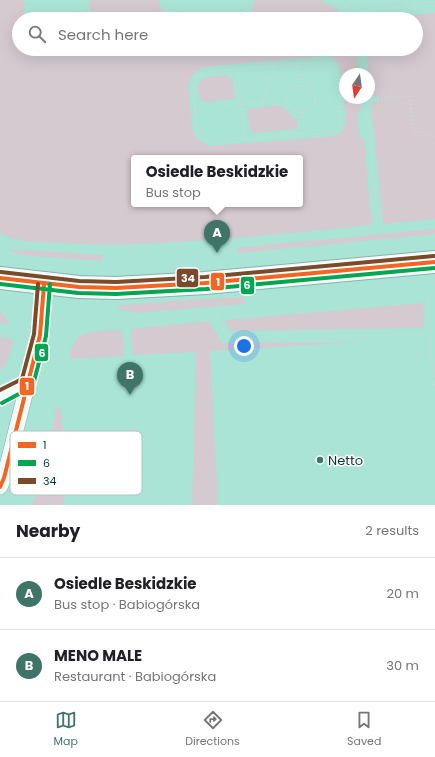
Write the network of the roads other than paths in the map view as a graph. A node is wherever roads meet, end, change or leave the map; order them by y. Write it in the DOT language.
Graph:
graph roads {
  1 [pos="435,262"];
  2 [pos="0,278"];
  3 [pos="44,284"];
  4 [pos="27,383"];
  5 [pos="0,397"];
  6 [pos="15,431"];
  7 [pos="10,438"];
  8 [pos="0,445"];
  9 [pos="10,452"];
  10 [pos="0,487"];
  1 -- 3 [label="street"];
  2 -- 3 [label="street"];
  3 -- 4 [label="lane"];
  4 -- 5 [label="lane"];
  4 -- 6 [label="lane"];
  7 -- 8 [label="lane"];
  9 -- 10 [label="lane"];
}
